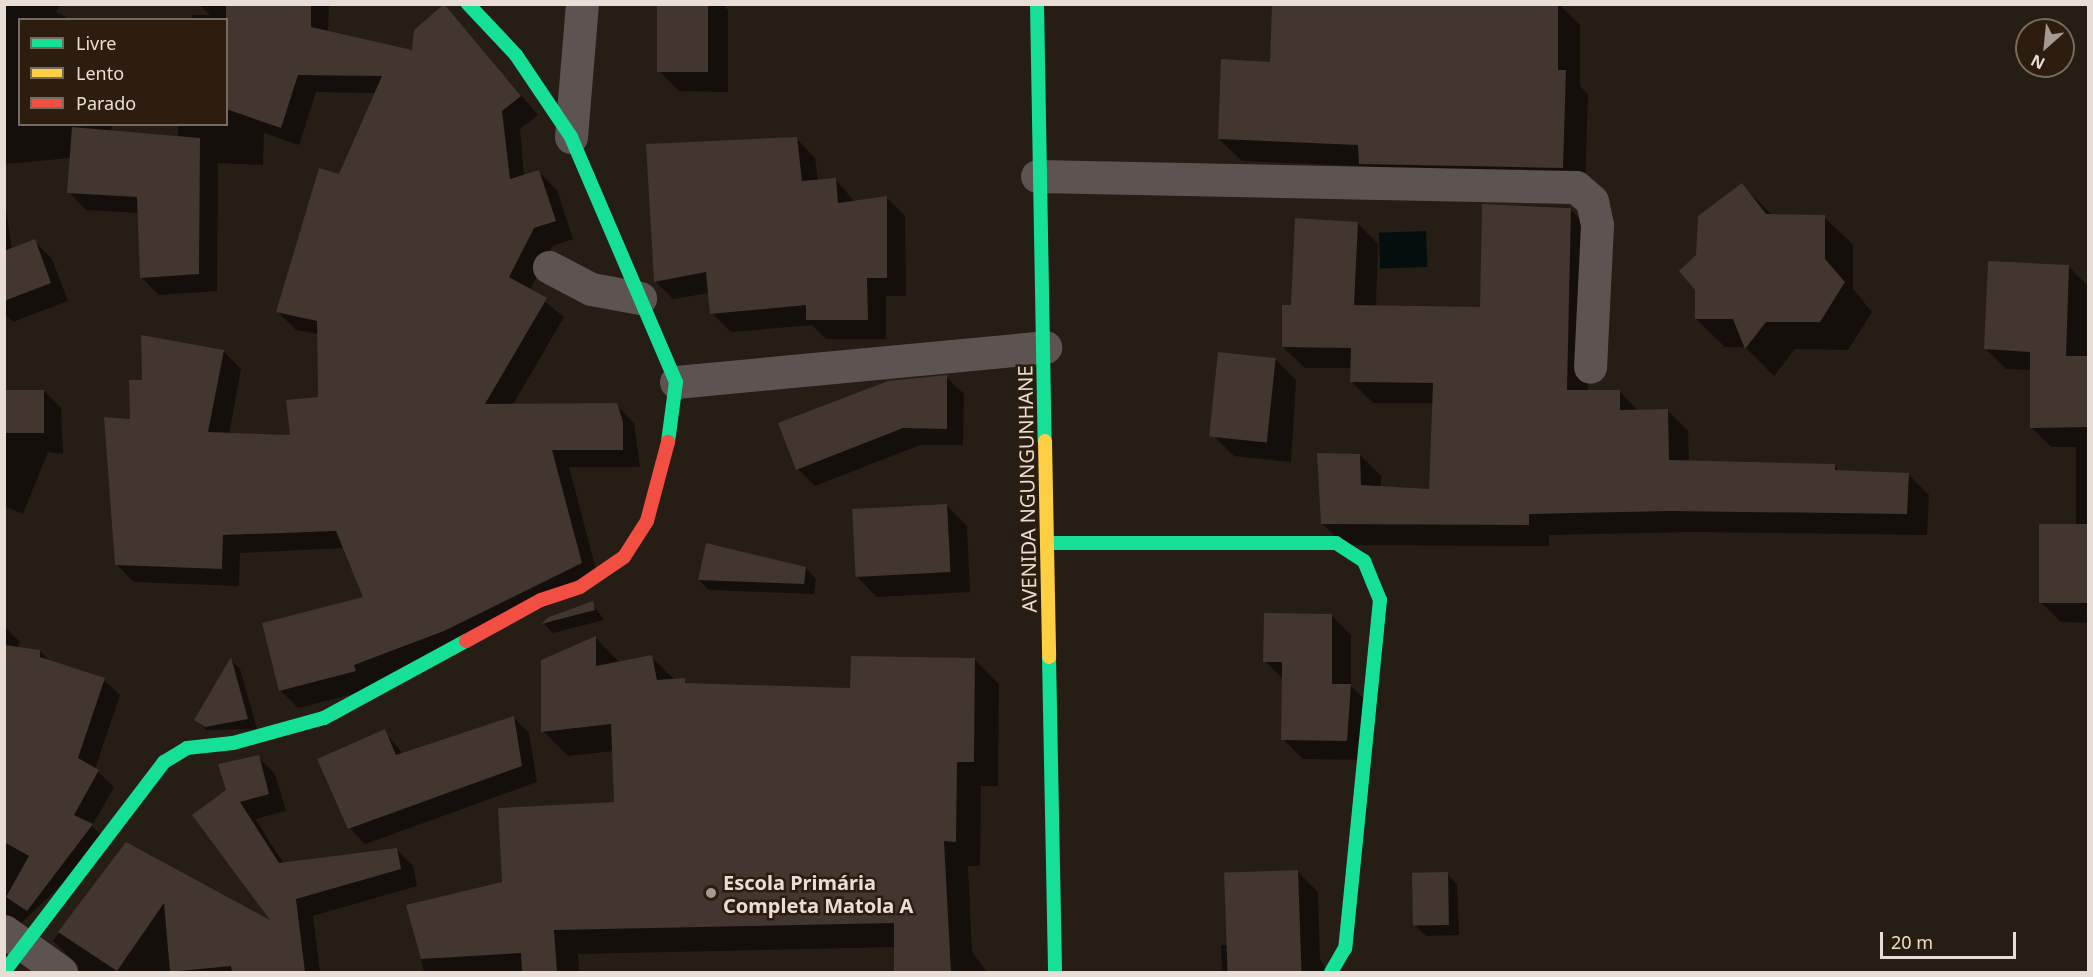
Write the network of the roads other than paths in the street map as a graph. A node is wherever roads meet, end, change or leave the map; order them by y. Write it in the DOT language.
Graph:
graph roads {
  1 [pos="468,4"];
  2 [pos="582,4"];
  3 [pos="1036,4"];
  4 [pos="571,137"];
  5 [pos="1037,176"];
  6 [pos="549,267"];
  7 [pos="640,298"];
  8 [pos="1045,347"];
  9 [pos="1590,367"];
  10 [pos="676,382"];
  11 [pos="1047,543"];
  12 [pos="15,938"];
  13 [pos="4,972"];
  14 [pos="61,972"];
  15 [pos="1055,972"];
  16 [pos="1331,972"];
  1 -- 4 [label="street"];
  2 -- 4 [label="street"];
  3 -- 5 [label="street, AVENIDA NGUNGUNHANE"];
  4 -- 7 [label="street"];
  5 -- 8 [label="street, AVENIDA NGUNGUNHANE"];
  5 -- 9 [label="street"];
  6 -- 7 [label="street"];
  7 -- 10 [label="street"];
  8 -- 10 [label="street"];
  8 -- 11 [label="street, AVENIDA NGUNGUNHANE"];
  10 -- 12 [label="street"];
  11 -- 15 [label="street, AVENIDA NGUNGUNHANE"];
  11 -- 16 [label="street"];
  12 -- 13 [label="street"];
  12 -- 14 [label="street"];
}
